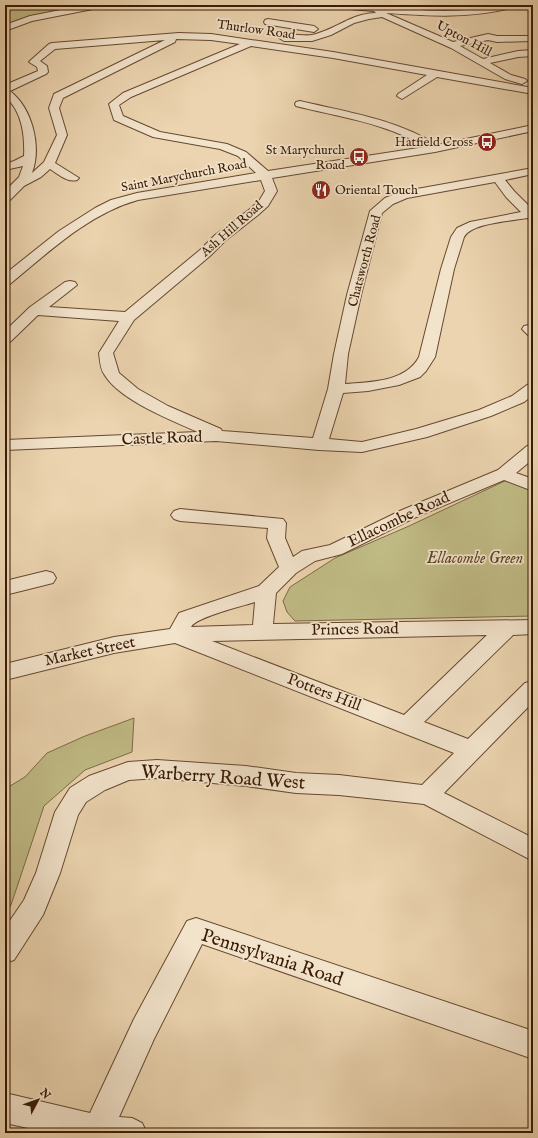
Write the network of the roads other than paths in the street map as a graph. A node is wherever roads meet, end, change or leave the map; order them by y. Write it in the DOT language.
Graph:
graph roads {
  1 [pos="98,5"];
  2 [pos="338,5"];
  3 [pos="512,5"];
  4 [pos="375,8"];
  5 [pos="384,15"];
  6 [pos="268,22"];
  7 [pos="5,28"];
  8 [pos="332,31"];
  9 [pos="179,36"];
  10 [pos="531,38"];
  11 [pos="246,42"];
  12 [pos="451,45"];
  13 [pos="533,53"];
  14 [pos="480,62"];
  15 [pos="434,74"];
  16 [pos="533,85"];
  17 [pos="5,89"];
  18 [pos="533,91"];
  19 [pos="5,92"];
  20 [pos="402,96"];
  21 [pos="300,104"];
  22 [pos="533,128"];
  23 [pos="435,149"];
  24 [pos="29,158"];
  25 [pos="49,164"];
  26 [pos="5,167"];
  27 [pos="533,171"];
  28 [pos="5,173"];
  29 [pos="265,175"];
  30 [pos="73,178"];
  31 [pos="498,178"];
  32 [pos="20,183"];
  33 [pos="5,198"];
  34 [pos="531,216"];
  35 [pos="5,281"];
  36 [pos="70,285"];
  37 [pos="35,310"];
  38 [pos="128,317"];
  39 [pos="5,340"];
  40 [pos="533,388"];
  41 [pos="336,389"];
  42 [pos="216,436"];
  43 [pos="319,444"];
  44 [pos="5,445"];
  45 [pos="533,450"];
  46 [pos="504,474"];
  47 [pos="533,485"];
  48 [pos="180,515"];
  49 [pos="290,568"];
  50 [pos="46,578"];
  51 [pos="5,588"];
  52 [pos="266,591"];
  53 [pos="508,627"];
  54 [pos="533,627"];
  55 [pos="262,632"];
  56 [pos="176,635"];
  57 [pos="5,672"];
  58 [pos="533,689"];
  59 [pos="407,725"];
  60 [pos="471,750"];
  61 [pos="426,795"];
  62 [pos="533,850"];
  63 [pos="5,951"];
  64 [pos="533,1045"];
  65 [pos="5,1108"];
  66 [pos="98,1129"];
  67 [pos="132,1133"];
  1 -- 7 [label="street"];
  2 -- 4 [label="street, Upton Hill"];
  3 -- 4 [label="street"];
  4 -- 5 [label="street, Upton Hill"];
  5 -- 8 [label="street"];
  5 -- 12 [label="street, Upton Hill"];
  6 -- 8 [label="street"];
  8 -- 11 [label="street"];
  9 -- 11 [label="street, Thurlow Road"];
  9 -- 17 [label="street"];
  9 -- 25 [label="street, Thurlow Road"];
  10 -- 12 [label="street"];
  11 -- 15 [label="street, Thurlow Road"];
  11 -- 29 [label="street"];
  12 -- 14 [label="street, Upton Hill"];
  13 -- 14 [label="street"];
  14 -- 16 [label="street, Upton Hill"];
  15 -- 18 [label="street, Thurlow Road"];
  15 -- 20 [label="street"];
  19 -- 24 [label="street"];
  21 -- 23 [label="street"];
  22 -- 23 [label="street, Saint Marychurch Road"];
  23 -- 29 [label="street, Saint Marychurch Road"];
  24 -- 26 [label="street"];
  24 -- 32 [label="street"];
  25 -- 30 [label="street"];
  25 -- 32 [label="street, Thurlow Road"];
  27 -- 31 [label="street, Chatsworth Road"];
  28 -- 32 [label="street"];
  29 -- 35 [label="street, Saint Marychurch Road"];
  29 -- 38 [label="street, Ash Hill Road"];
  31 -- 34 [label="street"];
  31 -- 41 [label="street, Chatsworth Road"];
  32 -- 33 [label="street"];
  34 -- 41 [label="street"];
  36 -- 37 [label="street"];
  37 -- 38 [label="street"];
  37 -- 39 [label="street"];
  38 -- 42 [label="street, Ash Hill Road"];
  40 -- 43 [label="street, Castle Road"];
  41 -- 43 [label="street, Chatsworth Road"];
  42 -- 43 [label="street, Castle Road"];
  42 -- 44 [label="street, Castle Road"];
  45 -- 46 [label="street, Ellacombe Road"];
  46 -- 47 [label="street"];
  46 -- 49 [label="street, Ellacombe Road"];
  48 -- 49 [label="street"];
  49 -- 52 [label="street, Ellacombe Road"];
  50 -- 51 [label="street"];
  52 -- 55 [label="street"];
  52 -- 56 [label="street, Ellacombe Road"];
  53 -- 54 [label="street, Princes Road"];
  53 -- 55 [label="street, Princes Road"];
  53 -- 59 [label="street"];
  55 -- 56 [label="street, Princes Road"];
  56 -- 57 [label="street, Market Street"];
  56 -- 59 [label="street, Potters Hill"];
  58 -- 60 [label="street"];
  59 -- 60 [label="street, Potters Hill"];
  60 -- 61 [label="street"];
  61 -- 62 [label="street"];
  61 -- 63 [label="street, Warberry Road West"];
  64 -- 66 [label="street, Pennsylvania Road"];
  65 -- 66 [label="street"];
  66 -- 67 [label="street"];
}
